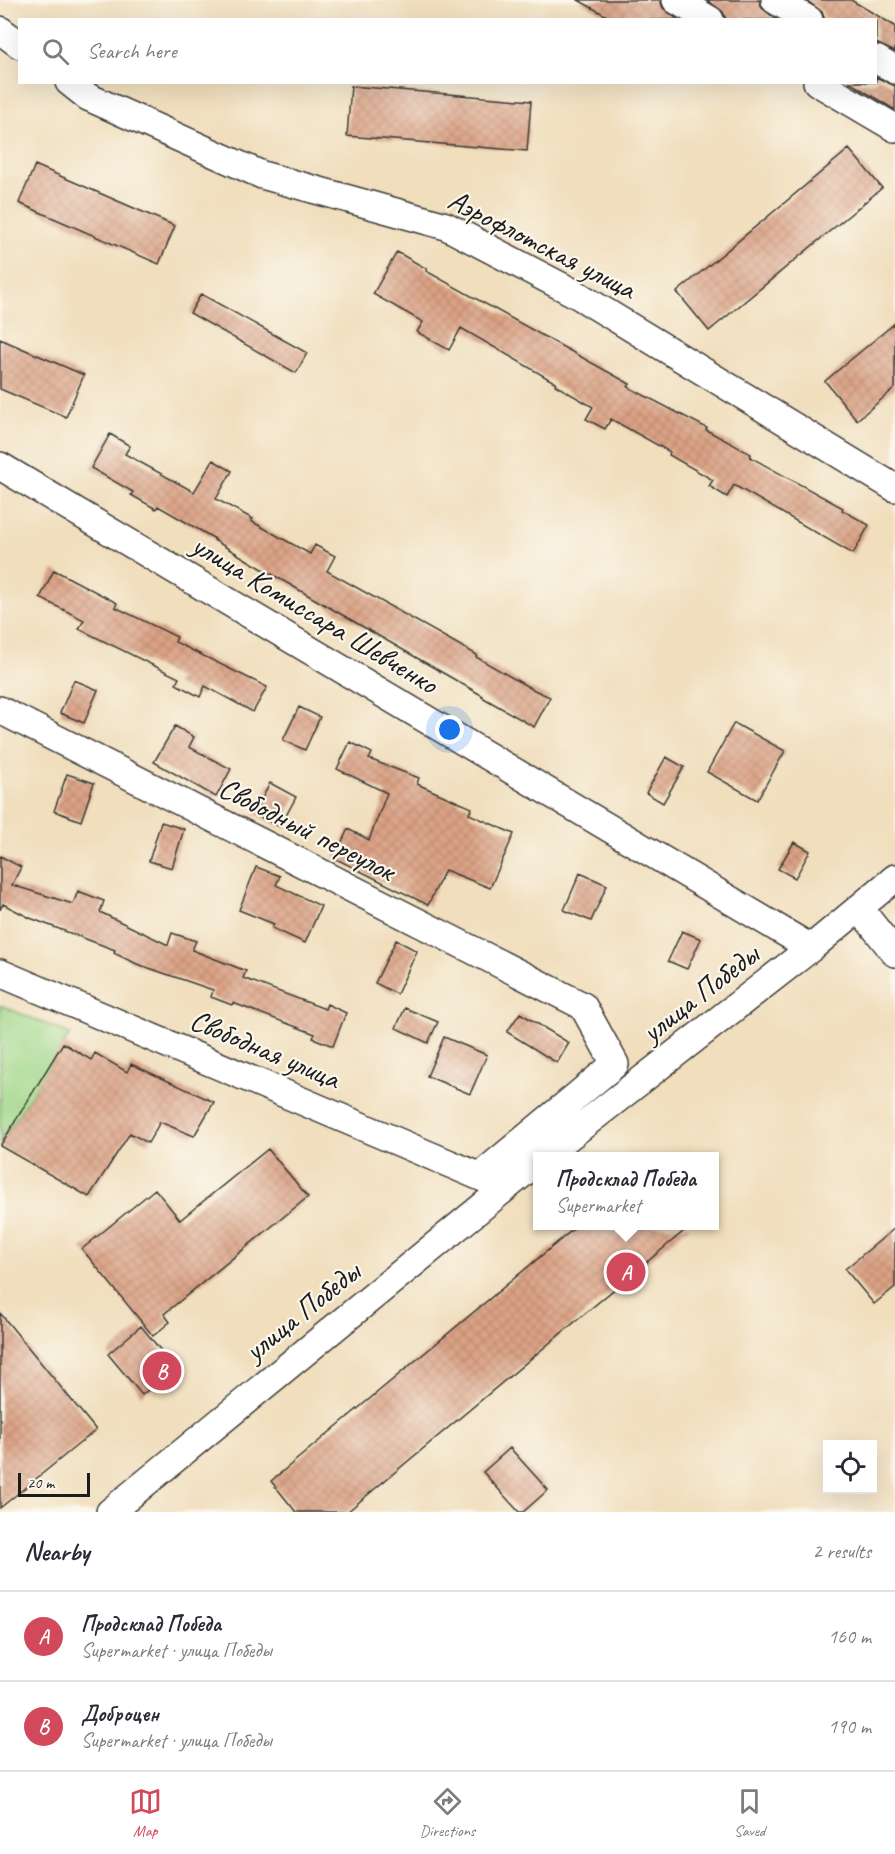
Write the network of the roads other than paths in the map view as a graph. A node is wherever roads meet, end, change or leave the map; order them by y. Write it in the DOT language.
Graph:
graph roads {
  1 [pos="676,0"];
  2 [pos="775,0"];
  3 [pos="707,18"];
  4 [pos="805,18"];
  5 [pos="0,30"];
  6 [pos="18,44"];
  7 [pos="877,60"];
  8 [pos="895,70"];
  9 [pos="72,84"];
  10 [pos="820,84"];
  11 [pos="895,128"];
  12 [pos="0,466"];
  13 [pos="895,488"];
  14 [pos="0,710"];
  15 [pos="895,878"];
  16 [pos="859,908"];
  17 [pos="811,948"];
  18 [pos="895,953"];
  19 [pos="0,973"];
  20 [pos="549,1152"];
  21 [pos="533,1163"];
  22 [pos="493,1182"];
  23 [pos="110,1512"];
  1 -- 3 [label="street"];
  2 -- 4 [label="street"];
  5 -- 6 [label="street"];
  7 -- 8 [label="street"];
  9 -- 13 [label="street, Аэрофлотская улица"];
  10 -- 11 [label="street"];
  12 -- 17 [label="street, улица Комиссара Шевченко"];
  14 -- 22 [label="street, Свободный переулок"];
  15 -- 16 [label="street, улица Победы"];
  16 -- 17 [label="street, улица Победы"];
  16 -- 18 [label="street"];
  17 -- 20 [label="street, улица Победы"];
  19 -- 22 [label="street, Свободная улица"];
  21 -- 22 [label="street, улица Победы"];
  22 -- 23 [label="street, улица Победы"];
}
